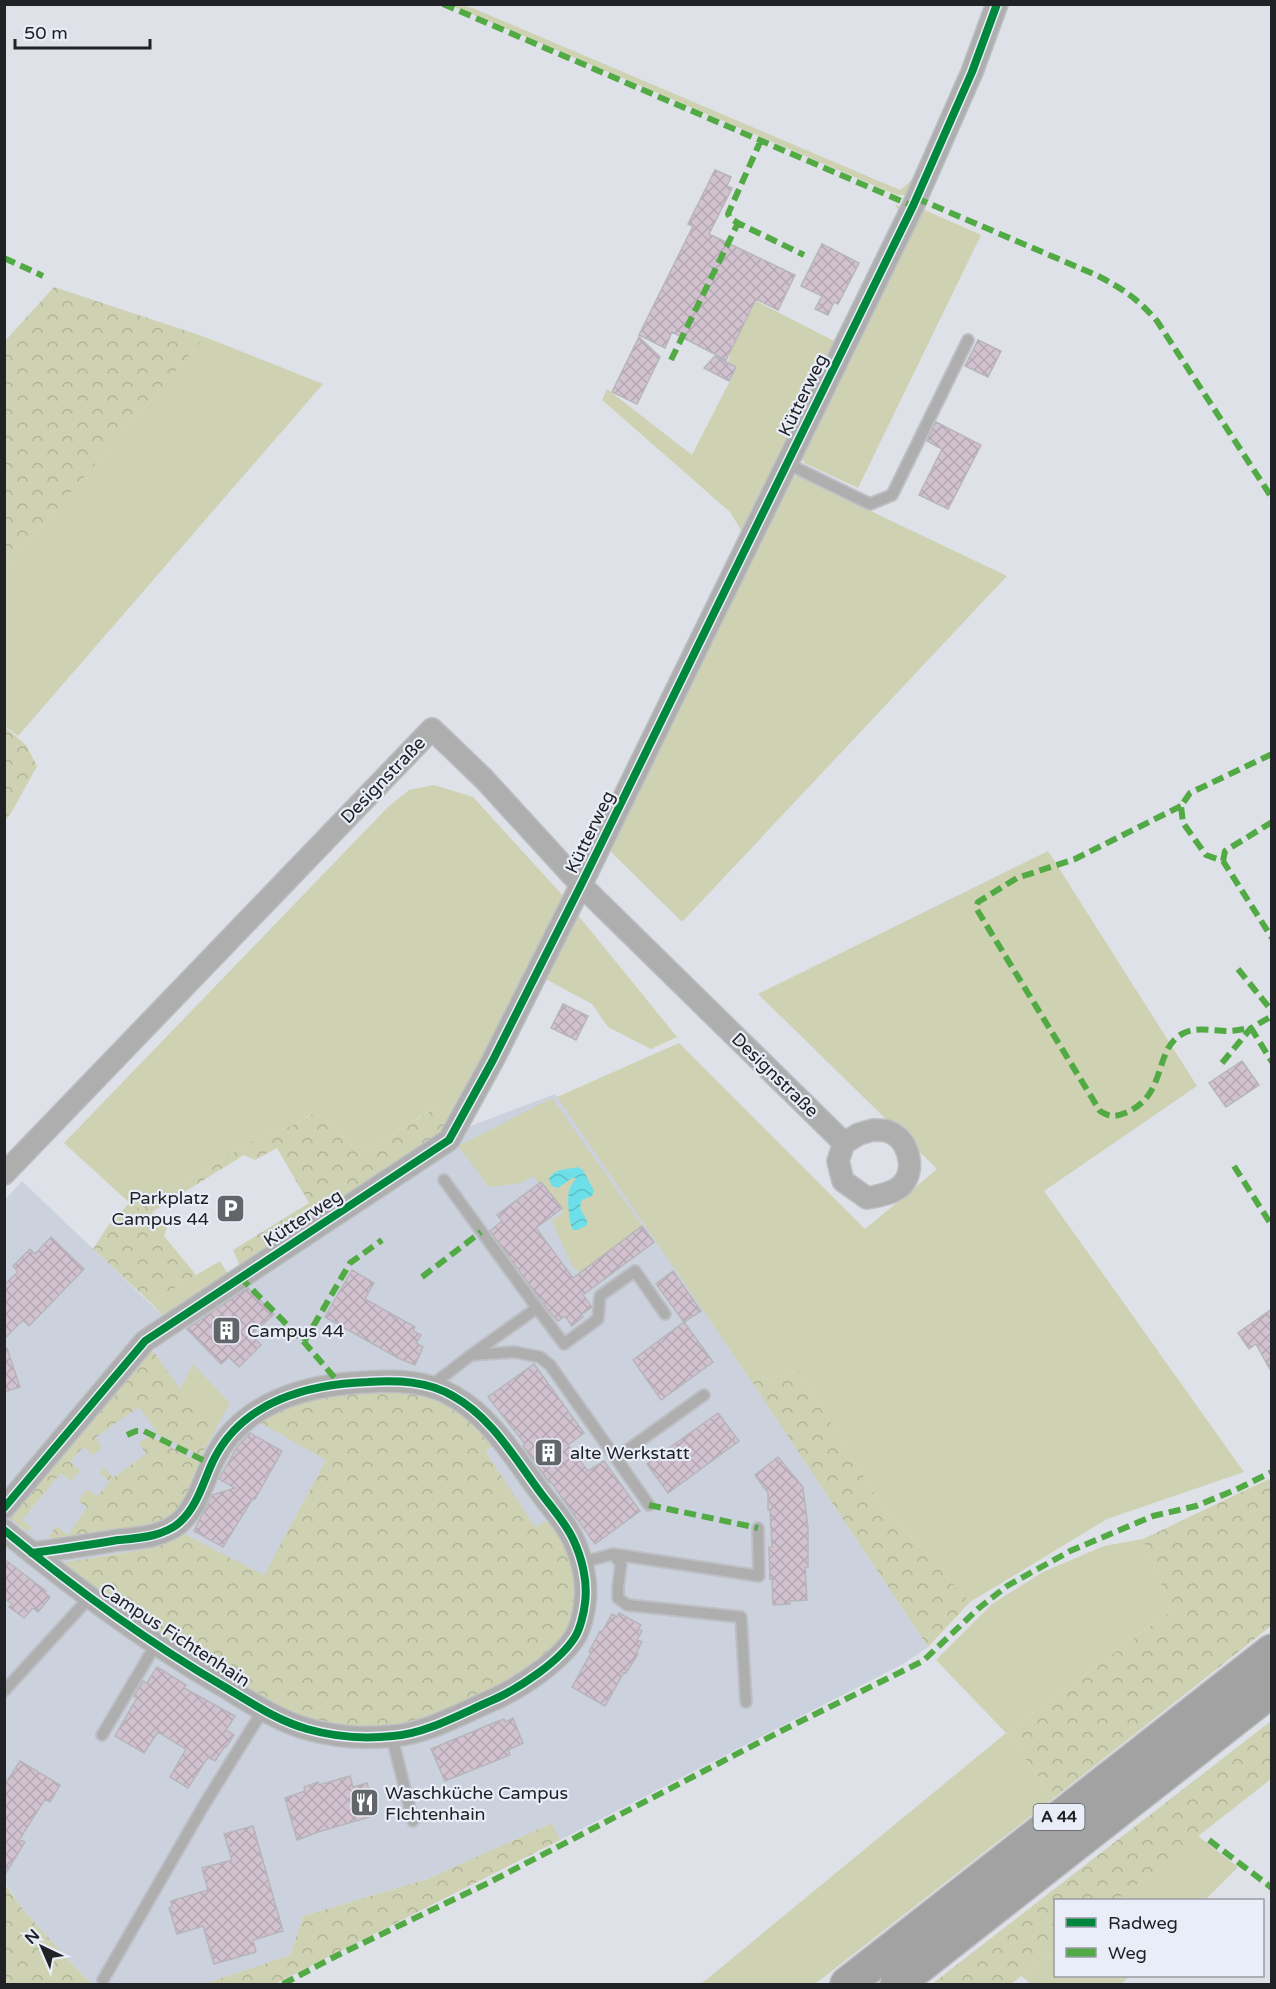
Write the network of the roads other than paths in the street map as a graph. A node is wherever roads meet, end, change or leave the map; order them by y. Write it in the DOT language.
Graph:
graph roads {
  1 [pos="997,4"];
  2 [pos="968,340"];
  3 [pos="786,463"];
  4 [pos="581,885"];
  5 [pos="844,1143"];
  6 [pos="4,1174"];
  7 [pos="444,1180"];
  8 [pos="537,1308"];
  9 [pos="665,1314"];
  10 [pos="471,1355"];
  11 [pos="431,1386"];
  12 [pos="704,1395"];
  13 [pos="616,1458"];
  14 [pos="650,1504"];
  15 [pos="4,1508"];
  16 [pos="758,1528"];
  17 [pos="4,1530"];
  18 [pos="32,1553"];
  19 [pos="614,1554"];
  20 [pos="583,1562"];
  21 [pos="90,1598"];
  22 [pos="156,1644"];
  23 [pos="1272,1651"];
  24 [pos="1272,1690"];
  25 [pos="4,1691"];
  26 [pos="746,1702"];
  27 [pos="263,1710"];
  28 [pos="102,1735"];
  29 [pos="392,1737"];
  30 [pos="413,1821"];
  31 [pos="103,1980"];
  32 [pos="847,1984"];
  33 [pos="897,1984"];
  1 -- 3 [label="street, Kütterweg"];
  2 -- 3 [label="lane"];
  3 -- 4 [label="street, Kütterweg"];
  4 -- 5 [label="street, Designstraße"];
  4 -- 6 [label="street, Designstraße"];
  4 -- 15 [label="street, Kütterweg"];
  7 -- 8 [label="lane"];
  8 -- 9 [label="lane"];
  8 -- 10 [label="lane"];
  10 -- 11 [label="lane"];
  10 -- 13 [label="lane"];
  11 -- 18 [label="street, Campus Fichtenhain"];
  11 -- 20 [label="street, Campus Fichtenhain"];
  12 -- 13 [label="lane"];
  13 -- 14 [label="lane"];
  16 -- 19 [label="lane"];
  17 -- 18 [label="street, Campus Fichtenhain"];
  18 -- 21 [label="street, Campus Fichtenhain"];
  19 -- 20 [label="lane"];
  19 -- 26 [label="lane"];
  20 -- 29 [label="street, Campus Fichtenhain"];
  21 -- 22 [label="street, Campus Fichtenhain"];
  21 -- 25 [label="lane"];
  22 -- 27 [label="street, Campus Fichtenhain"];
  22 -- 28 [label="lane"];
  23 -- 32 [label="highway, A 44"];
  24 -- 33 [label="highway, A 44"];
  27 -- 29 [label="street, Campus Fichtenhain"];
  27 -- 31 [label="lane"];
  29 -- 30 [label="lane"];
}
